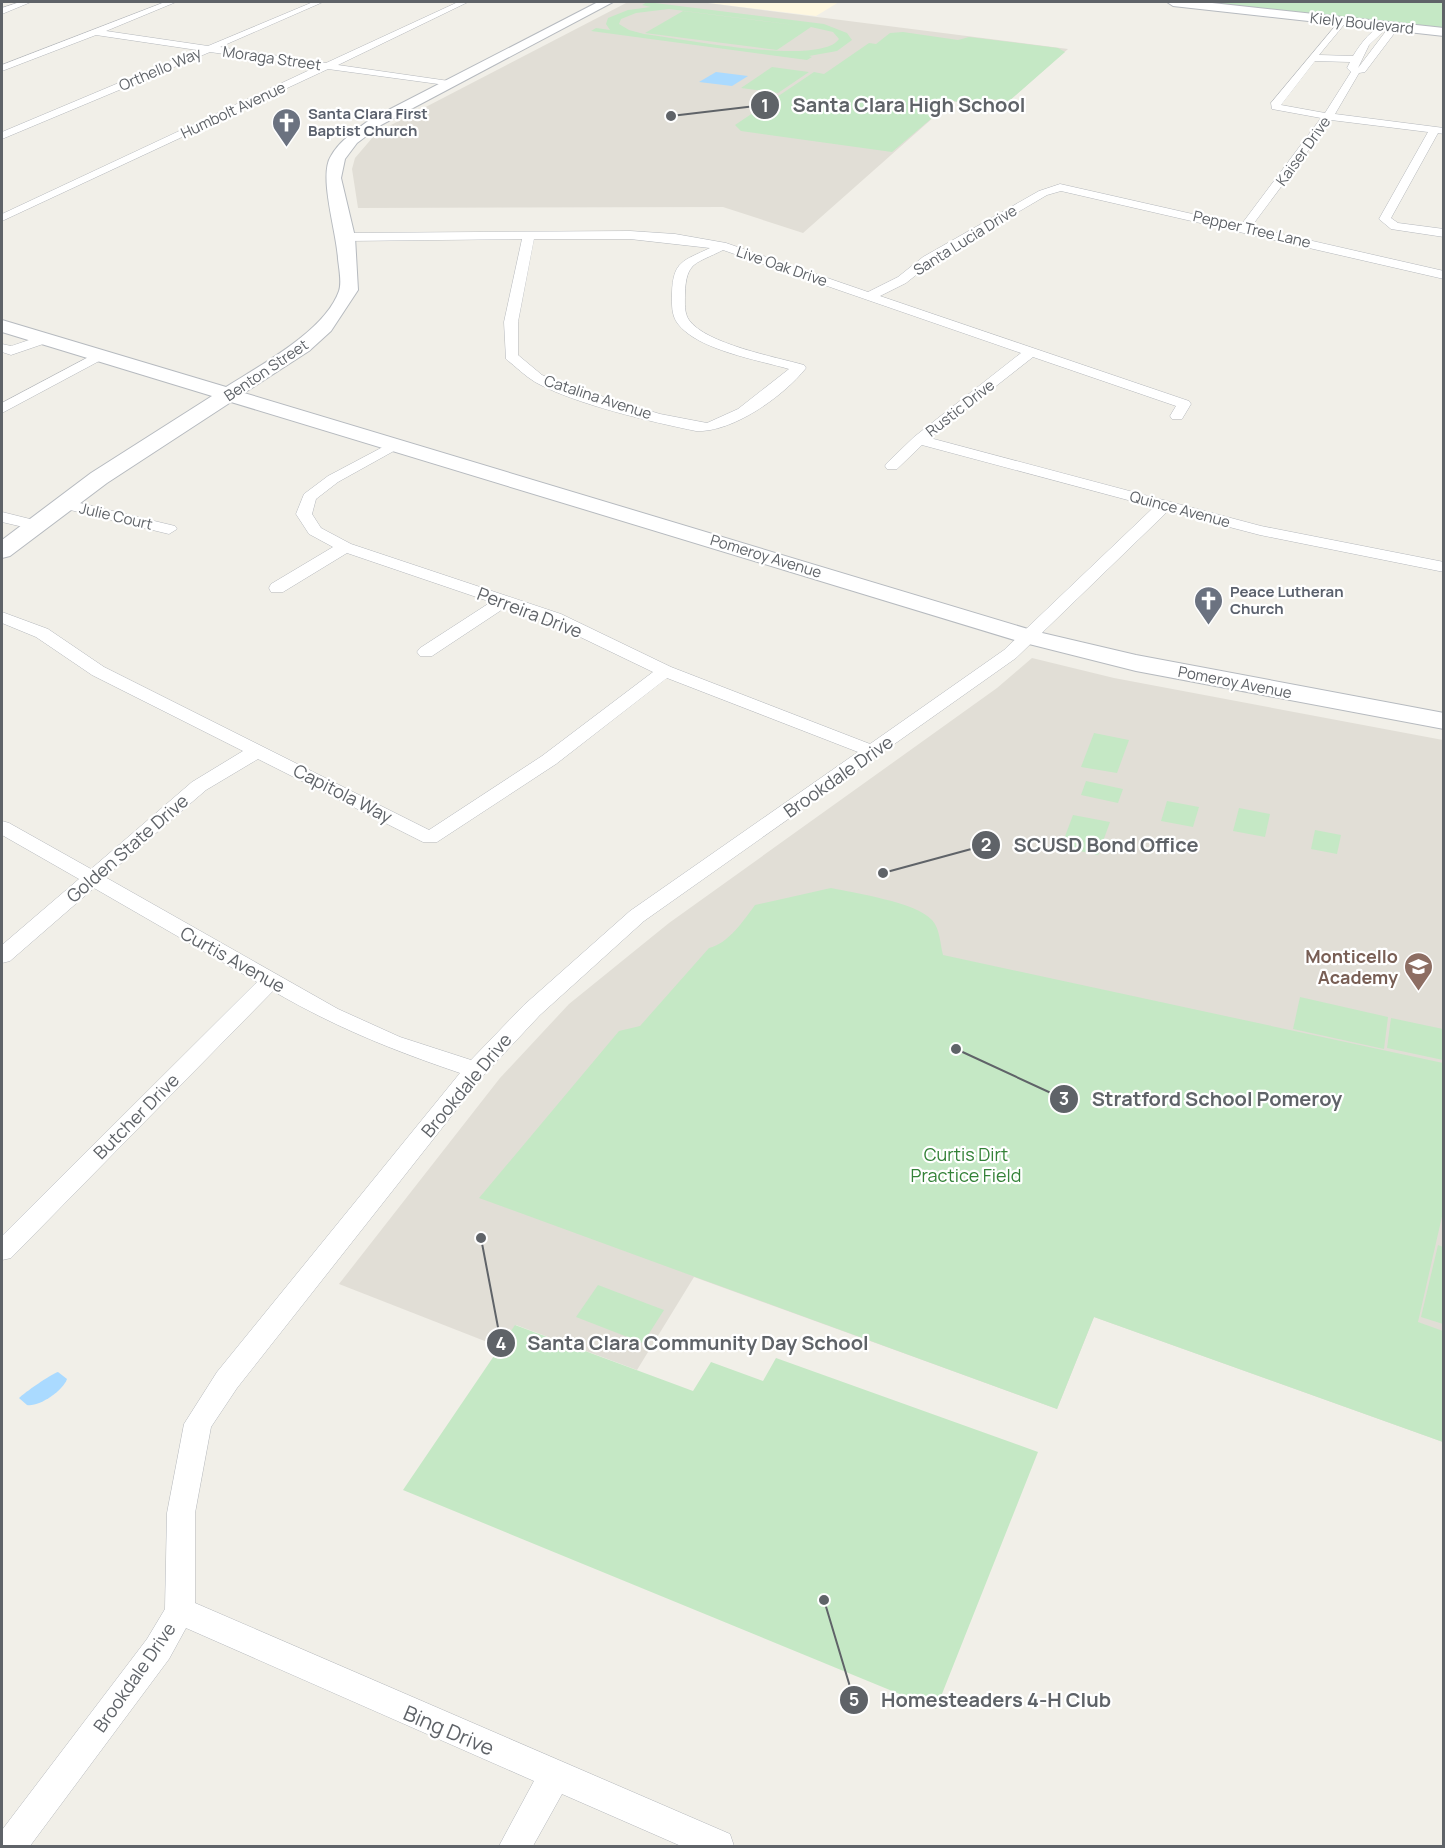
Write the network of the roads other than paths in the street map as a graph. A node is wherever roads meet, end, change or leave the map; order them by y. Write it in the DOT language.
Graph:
graph roads {
  1 [pos="27,2"];
  2 [pos="172,2"];
  3 [pos="319,2"];
  4 [pos="464,2"];
  5 [pos="607,2"];
  6 [pos="1173,2"];
  7 [pos="2,11"];
  8 [pos="1342,21"];
  9 [pos="1387,26"];
  10 [pos="95,32"];
  11 [pos="1443,32"];
  12 [pos="208,48"];
  13 [pos="1313,58"];
  14 [pos="1355,64"];
  15 [pos="327,66"];
  16 [pos="2,68"];
  17 [pos="449,84"];
  18 [pos="1329,115"];
  19 [pos="1439,131"];
  20 [pos="2,136"];
  21 [pos="1060,186"];
  22 [pos="2,218"];
  23 [pos="1245,227"];
  24 [pos="1443,233"];
  25 [pos="529,236"];
  26 [pos="346,237"];
  27 [pos="722,246"];
  28 [pos="1443,275"];
  29 [pos="870,296"];
  30 [pos="2,326"];
  31 [pos="44,339"];
  32 [pos="2,348"];
  33 [pos="1031,352"];
  34 [pos="98,356"];
  35 [pos="230,394"];
  36 [pos="2,409"];
  37 [pos="1178,417"];
  38 [pos="919,440"];
  39 [pos="396,444"];
  40 [pos="892,466"];
  41 [pos="63,504"];
  42 [pos="1165,506"];
  43 [pos="2,517"];
  44 [pos="36,525"];
  45 [pos="169,529"];
  46 [pos="345,547"];
  47 [pos="2,550"];
  48 [pos="1443,567"];
  49 [pos="277,588"];
  50 [pos="503,601"];
  51 [pos="2,617"];
  52 [pos="1030,637"];
  53 [pos="426,652"];
  54 [pos="664,671"];
  55 [pos="1443,721"];
  56 [pos="259,750"];
  57 [pos="872,751"];
  58 [pos="2,827"];
  59 [pos="91,880"];
  60 [pos="2,956"];
  61 [pos="271,980"];
  62 [pos="475,1070"];
  63 [pos="2,1251"];
  64 [pos="180,1611"];
  65 [pos="555,1775"];
  66 [pos="10,1846"];
  67 [pos="515,1846"];
  68 [pos="718,1846"];
  1 -- 7 [label="street"];
  2 -- 10 [label="street"];
  3 -- 12 [label="street, Orthello Way"];
  4 -- 15 [label="street, Humbolt Avenue"];
  5 -- 17 [label="main road, Benton Street"];
  6 -- 8 [label="main road, Kiely Boulevard"];
  8 -- 9 [label="main road, Kiely Boulevard"];
  8 -- 13 [label="street"];
  9 -- 11 [label="main road, Kiely Boulevard"];
  9 -- 14 [label="street, Kaiser Drive"];
  9 -- 14 [label="street, Kaiser Drive"];
  10 -- 12 [label="street, Moraga Street"];
  10 -- 16 [label="street"];
  12 -- 15 [label="street, Moraga Street"];
  12 -- 20 [label="street, Orthello Way"];
  13 -- 14 [label="street"];
  13 -- 18 [label="street"];
  14 -- 18 [label="street, Kaiser Drive"];
  15 -- 17 [label="street, Moraga Street"];
  15 -- 22 [label="street, Humbolt Avenue"];
  17 -- 26 [label="main road, Benton Street"];
  18 -- 19 [label="street"];
  18 -- 23 [label="street, Kaiser Drive"];
  19 -- 24 [label="street"];
  21 -- 23 [label="street, Pepper Tree Lane"];
  21 -- 29 [label="street, Santa Lucia Drive"];
  23 -- 28 [label="street, Pepper Tree Lane"];
  25 -- 26 [label="street, Live Oak Drive"];
  25 -- 27 [label="street, Live Oak Drive"];
  25 -- 27 [label="street, Catalina Avenue"];
  26 -- 35 [label="main road, Benton Street"];
  27 -- 29 [label="street, Live Oak Drive"];
  29 -- 33 [label="street, Live Oak Drive"];
  30 -- 31 [label="main road, Pomeroy Avenue"];
  31 -- 32 [label="street"];
  31 -- 34 [label="main road, Pomeroy Avenue"];
  33 -- 37 [label="street, Live Oak Drive"];
  33 -- 38 [label="street, Rustic Drive"];
  34 -- 35 [label="main road, Pomeroy Avenue"];
  34 -- 36 [label="street"];
  35 -- 39 [label="main road, Pomeroy Avenue"];
  35 -- 41 [label="main road, Benton Street"];
  38 -- 40 [label="street, Rustic Drive"];
  38 -- 42 [label="street, Quince Avenue"];
  39 -- 46 [label="street, Perreira Drive"];
  39 -- 52 [label="main road, Pomeroy Avenue"];
  41 -- 44 [label="main road, Benton Street"];
  41 -- 45 [label="street, Julie Court"];
  42 -- 48 [label="street, Quince Avenue"];
  42 -- 52 [label="street, Brookdale Drive"];
  43 -- 44 [label="street"];
  44 -- 47 [label="main road, Benton Street"];
  46 -- 49 [label="street"];
  46 -- 50 [label="street, Perreira Drive"];
  50 -- 53 [label="street"];
  50 -- 54 [label="street, Perreira Drive"];
  51 -- 56 [label="street, Capitola Way"];
  52 -- 55 [label="main road, Pomeroy Avenue"];
  52 -- 57 [label="street, Brookdale Drive"];
  54 -- 56 [label="street, Capitola Way"];
  54 -- 57 [label="street, Perreira Drive"];
  56 -- 59 [label="street, Golden State Drive"];
  57 -- 62 [label="street, Brookdale Drive"];
  58 -- 59 [label="street, Curtis Avenue"];
  59 -- 60 [label="street, Golden State Drive"];
  59 -- 61 [label="street, Curtis Avenue"];
  61 -- 62 [label="street, Curtis Avenue"];
  61 -- 63 [label="street, Butcher Drive"];
  62 -- 64 [label="street, Brookdale Drive"];
  64 -- 65 [label="street, Bing Drive"];
  64 -- 66 [label="street, Brookdale Drive"];
  65 -- 67 [label="street"];
  65 -- 68 [label="street, Bing Drive"];
}
